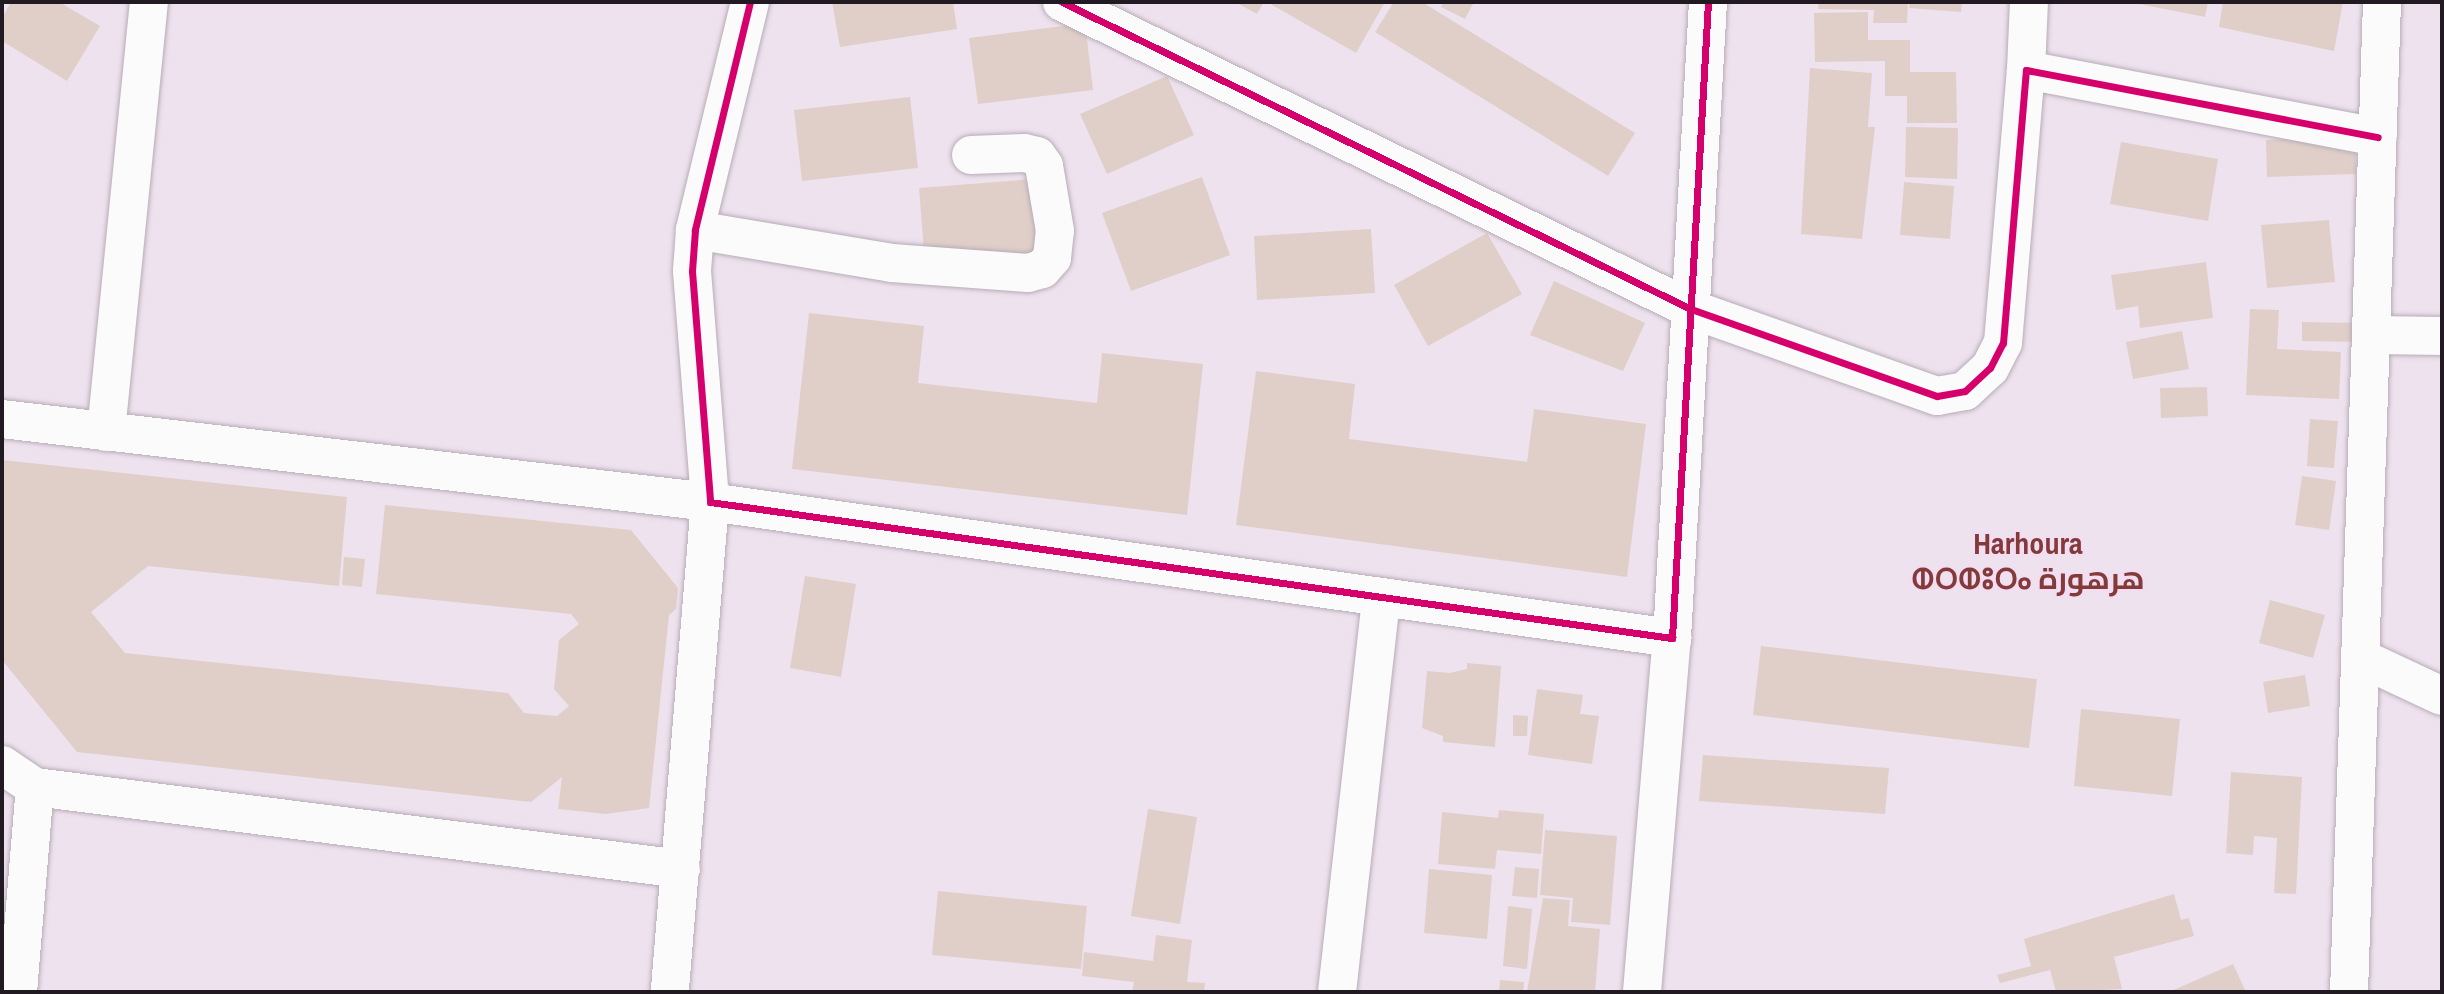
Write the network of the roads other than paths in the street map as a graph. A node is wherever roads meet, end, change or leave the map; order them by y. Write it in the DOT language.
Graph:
graph roads {
  1 [pos="149,2"];
  2 [pos="750,2"];
  3 [pos="1062,2"];
  4 [pos="1708,2"];
  5 [pos="2029,2"];
  6 [pos="2382,2"];
  7 [pos="2026,70"];
  8 [pos="2378,137"];
  9 [pos="971,155"];
  10 [pos="695,230"];
  11 [pos="1691,309"];
  12 [pos="2374,335"];
  13 [pos="2442,336"];
  14 [pos="2,419"];
  15 [pos="106,432"];
  16 [pos="710,502"];
  17 [pos="1381,598"];
  18 [pos="1672,638"];
  19 [pos="2363,659"];
  20 [pos="2442,696"];
  21 [pos="2,765"];
  22 [pos="35,787"];
  23 [pos="681,869"];
  24 [pos="18,992"];
  25 [pos="670,992"];
  26 [pos="1336,992"];
  27 [pos="1642,992"];
  28 [pos="2349,992"];
  1 -- 15 [label="street"];
  2 -- 10 [label="street"];
  3 -- 11 [label="street"];
  4 -- 11 [label="street"];
  5 -- 7 [label="street"];
  6 -- 8 [label="street"];
  7 -- 8 [label="street"];
  7 -- 11 [label="street"];
  8 -- 12 [label="street"];
  9 -- 10 [label="street"];
  10 -- 16 [label="street"];
  11 -- 18 [label="street"];
  12 -- 13 [label="street"];
  12 -- 19 [label="street"];
  14 -- 15 [label="street"];
  15 -- 16 [label="street"];
  16 -- 17 [label="street"];
  16 -- 23 [label="street"];
  17 -- 18 [label="street"];
  17 -- 26 [label="street"];
  18 -- 27 [label="street"];
  19 -- 20 [label="street"];
  19 -- 28 [label="street"];
  21 -- 22 [label="street"];
  22 -- 23 [label="street"];
  22 -- 24 [label="street"];
  23 -- 25 [label="street"];
}
